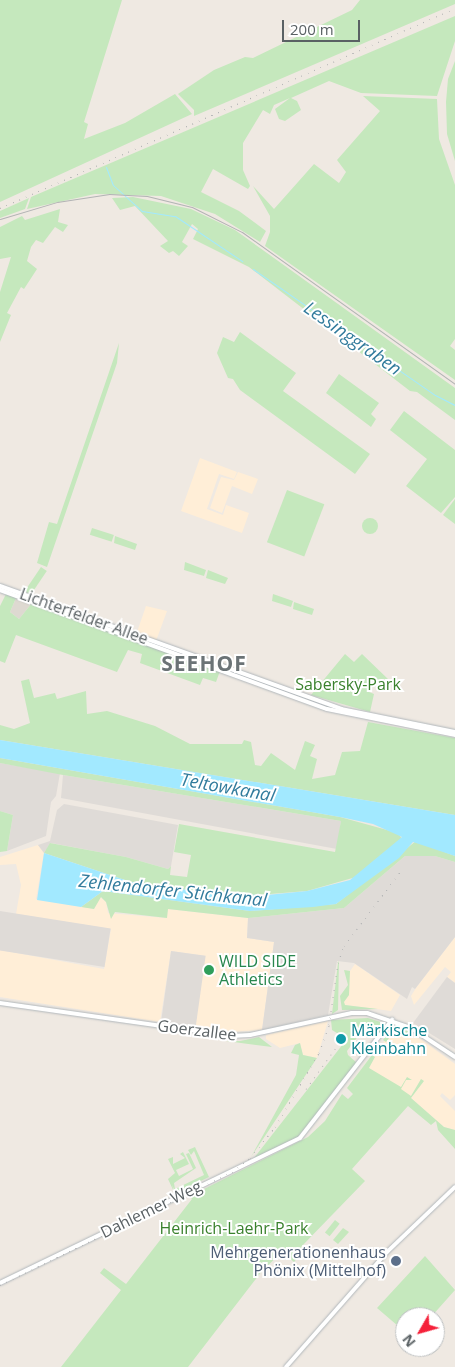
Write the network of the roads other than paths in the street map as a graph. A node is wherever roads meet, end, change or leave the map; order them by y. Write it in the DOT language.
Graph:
graph roads {
  1 [pos="0,586"];
  2 [pos="0,590"];
  3 [pos="455,733"];
  4 [pos="0,1003"];
  5 [pos="392,1020"];
  6 [pos="455,1057"];
  7 [pos="455,1187"];
  8 [pos="0,1283"];
  9 [pos="286,1367"];
  1 -- 3 [label="main road, Lichterfelder Allee"];
  2 -- 3 [label="main road, Lichterfelder Allee"];
  4 -- 5 [label="main road, Goerzallee"];
  5 -- 6 [label="main road, Goerzallee"];
  5 -- 8 [label="main road, Dahlemer Weg"];
  7 -- 9 [label="main road"];
}
